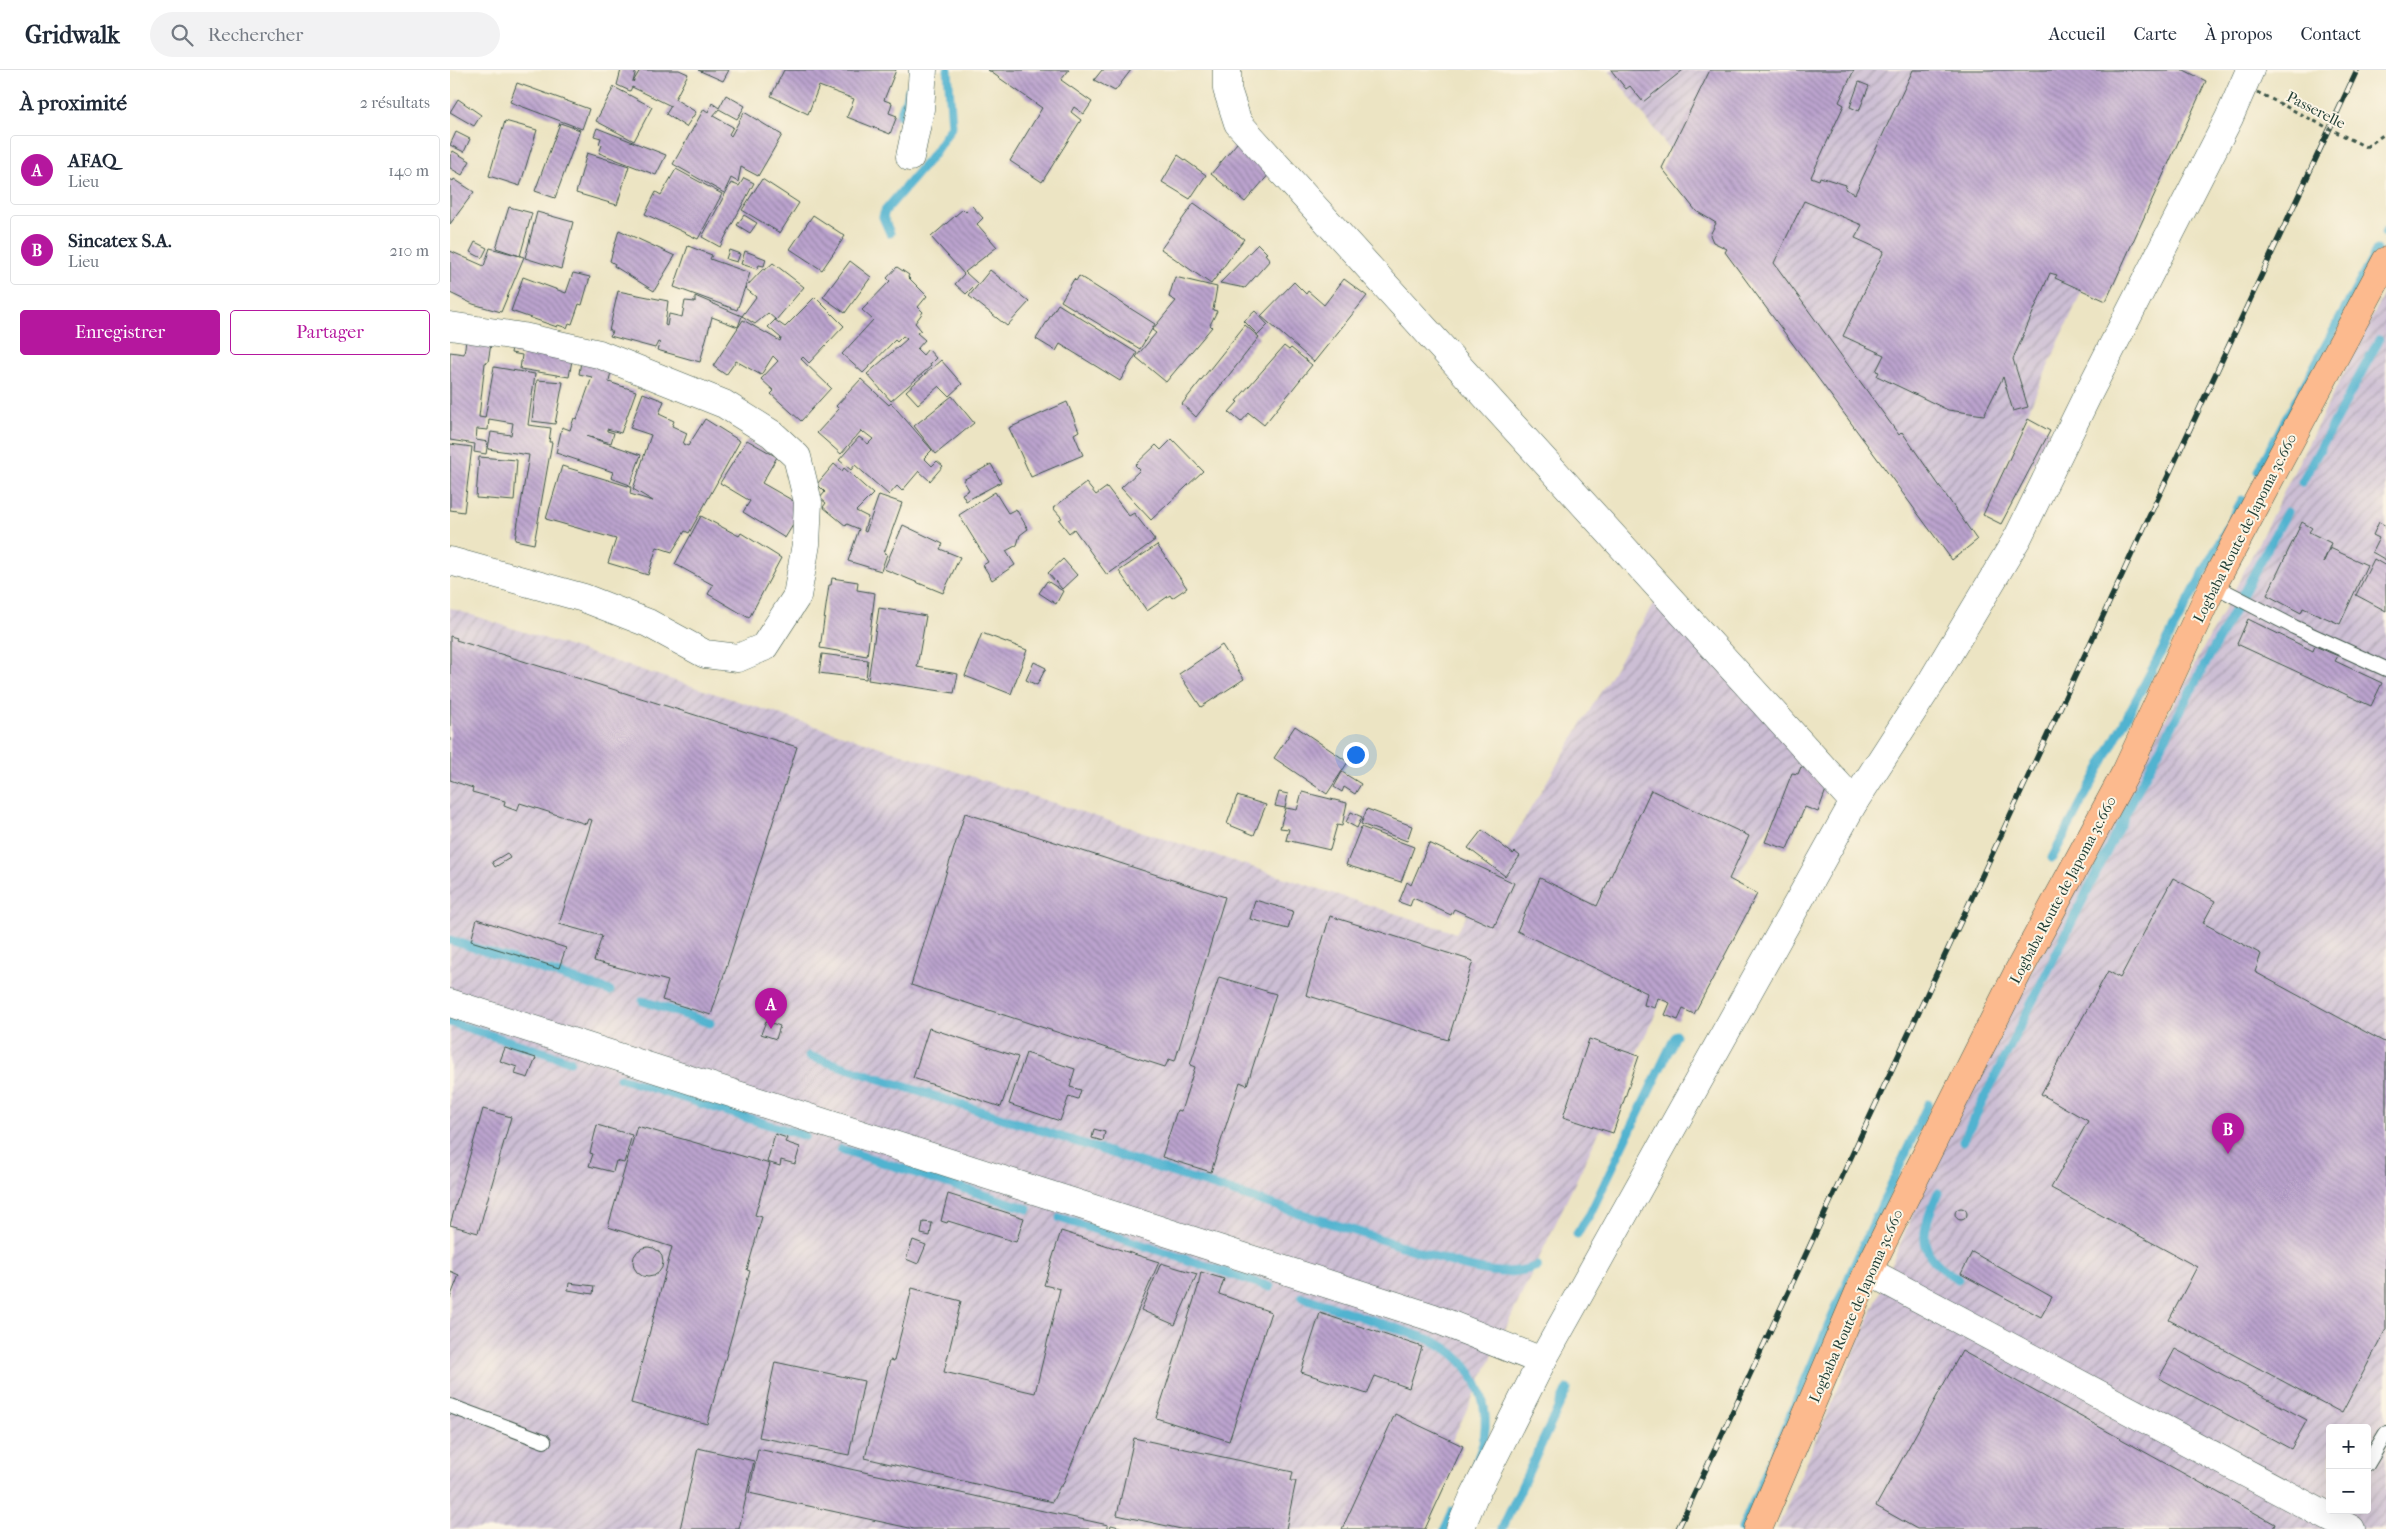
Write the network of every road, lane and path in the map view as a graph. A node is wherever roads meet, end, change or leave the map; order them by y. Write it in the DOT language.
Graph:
graph roads {
  1 [pos="923,70"];
  2 [pos="1227,70"];
  3 [pos="2253,81"];
  4 [pos="2386,133"];
  5 [pos="910,157"];
  6 [pos="2386,260"];
  7 [pos="450,326"];
  8 [pos="450,561"];
  9 [pos="2213,585"];
  10 [pos="2386,669"];
  11 [pos="1854,802"];
  12 [pos="450,1003"];
  13 [pos="1868,1271"];
  14 [pos="1542,1360"];
  15 [pos="450,1406"];
  16 [pos="2386,1434"];
  17 [pos="544,1441"];
  18 [pos="2371,1458"];
  19 [pos="2342,1520"];
  20 [pos="1460,1529"];
  21 [pos="1758,1529"];
  1 -- 5 [label="street"];
  2 -- 11 [label="street"];
  3 -- 4 [label="path, Passerelle, bridge"];
  3 -- 11 [label="street"];
  6 -- 9 [label="main road, Logbaba Route de Japoma 3c.660"];
  7 -- 8 [label="street"];
  9 -- 10 [label="lane"];
  9 -- 13 [label="main road, Logbaba Route de Japoma 3c.660"];
  11 -- 14 [label="street"];
  12 -- 14 [label="street"];
  13 -- 19 [label="street"];
  13 -- 21 [label="main road, Logbaba Route de Japoma 3c.660"];
  14 -- 20 [label="street"];
  15 -- 17 [label="lane"];
  16 -- 18 [label="lane"];
}
